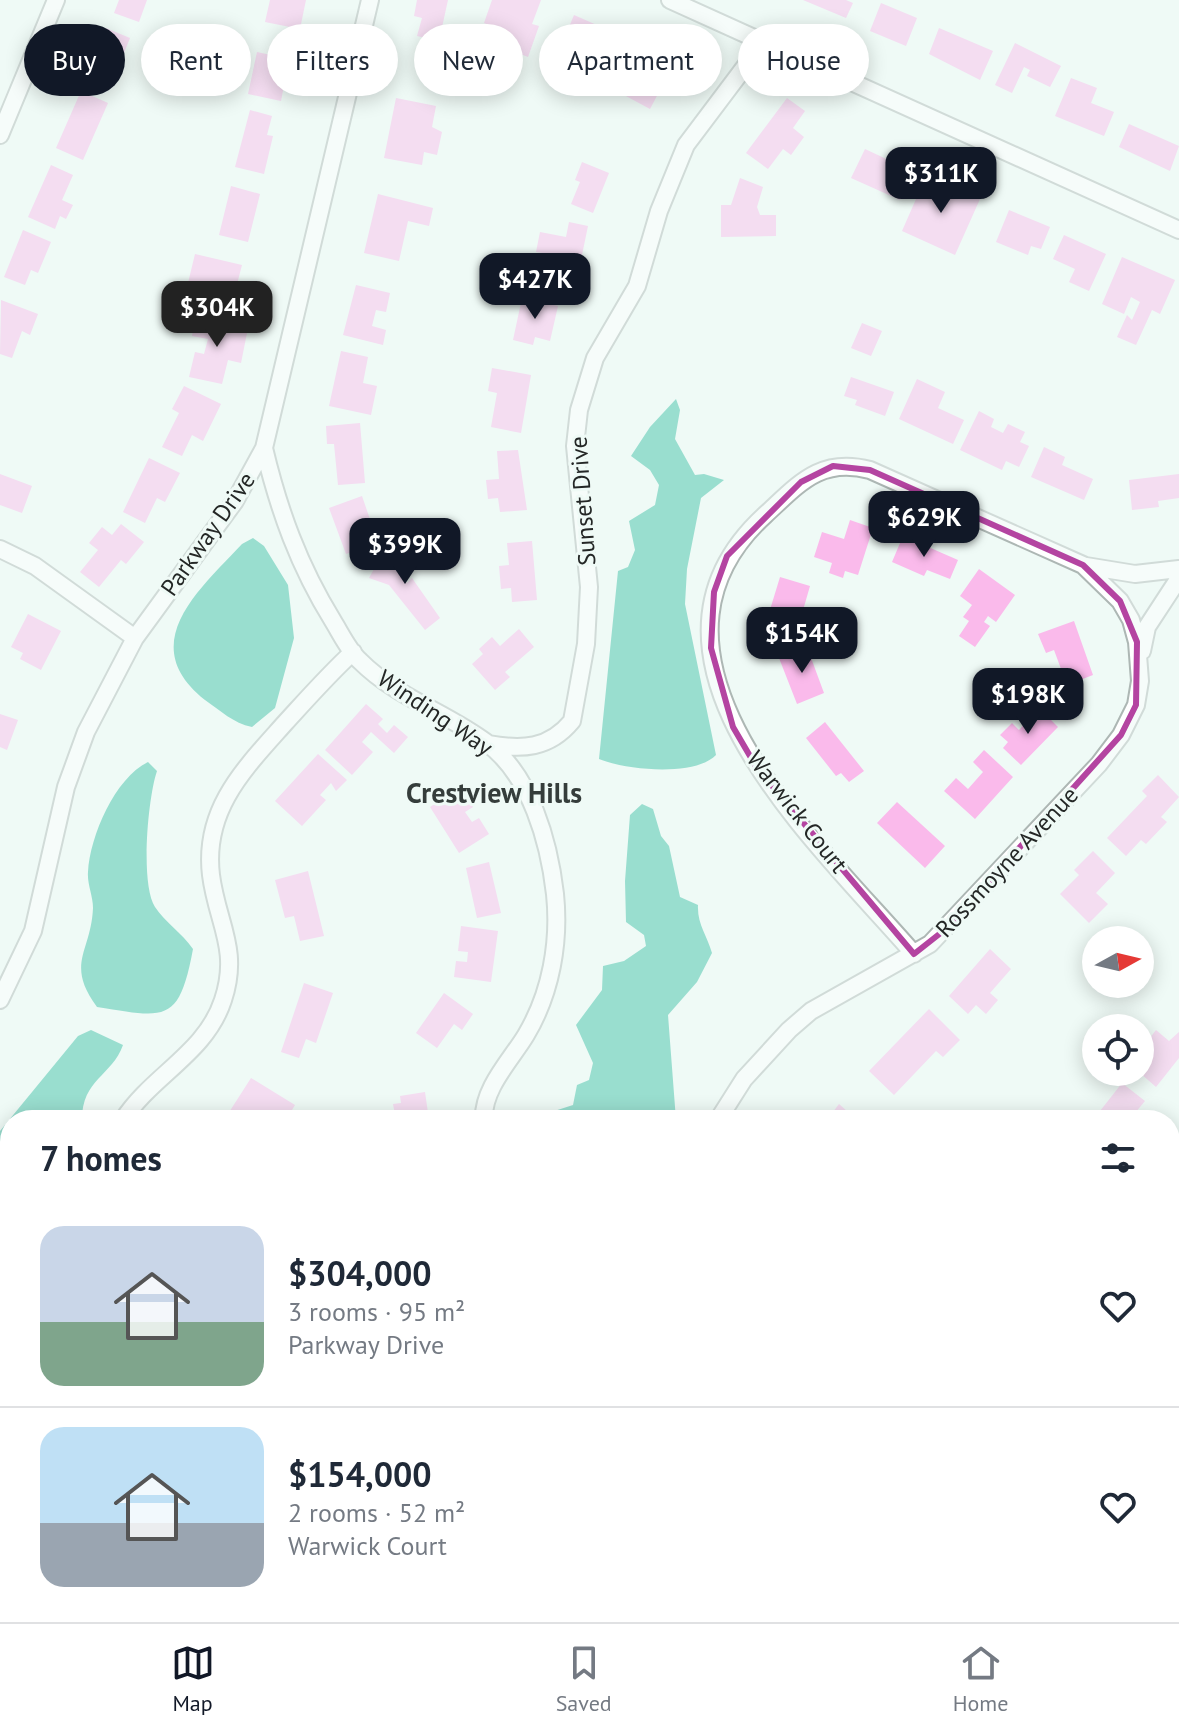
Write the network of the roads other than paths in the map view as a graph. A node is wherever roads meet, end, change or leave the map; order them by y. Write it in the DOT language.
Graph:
graph roads {
  1 [pos="56,0"];
  2 [pos="370,0"];
  3 [pos="670,0"];
  4 [pos="738,29"];
  5 [pos="738,76"];
  6 [pos="869,88"];
  7 [pos="0,135"];
  8 [pos="1179,230"];
  9 [pos="264,448"];
  10 [pos="0,549"];
  11 [pos="1083,565"];
  12 [pos="1179,569"];
  13 [pos="1179,578"];
  14 [pos="135,638"];
  15 [pos="353,652"];
  16 [pos="1139,660"];
  17 [pos="488,744"];
  18 [pos="534,748"];
  19 [pos="521,783"];
  20 [pos="914,954"];
  21 [pos="0,1000"];
  22 [pos="129,1110"];
  23 [pos="485,1110"];
  24 [pos="725,1110"];
  1 -- 7 [label="street"];
  2 -- 9 [label="street, Parkway Drive"];
  3 -- 4 [label="street"];
  5 -- 18 [label="street, Sunset Drive"];
  6 -- 8 [label="street"];
  9 -- 14 [label="street, Parkway Drive"];
  9 -- 15 [label="street, Winding Way"];
  10 -- 14 [label="street"];
  11 -- 12 [label="street"];
  11 -- 16 [label="street, Rossmoyne Avenue"];
  11 -- 20 [label="street, Warwick Court"];
  13 -- 16 [label="street, Rossmoyne Avenue"];
  14 -- 21 [label="street, Parkway Drive"];
  15 -- 17 [label="street, Winding Way"];
  15 -- 22 [label="street"];
  16 -- 20 [label="street, Rossmoyne Avenue"];
  17 -- 18 [label="street"];
  17 -- 19 [label="street, Winding Way"];
  18 -- 19 [label="street"];
  19 -- 23 [label="street, Winding Way"];
  20 -- 24 [label="street, Rossmoyne Avenue"];
}
